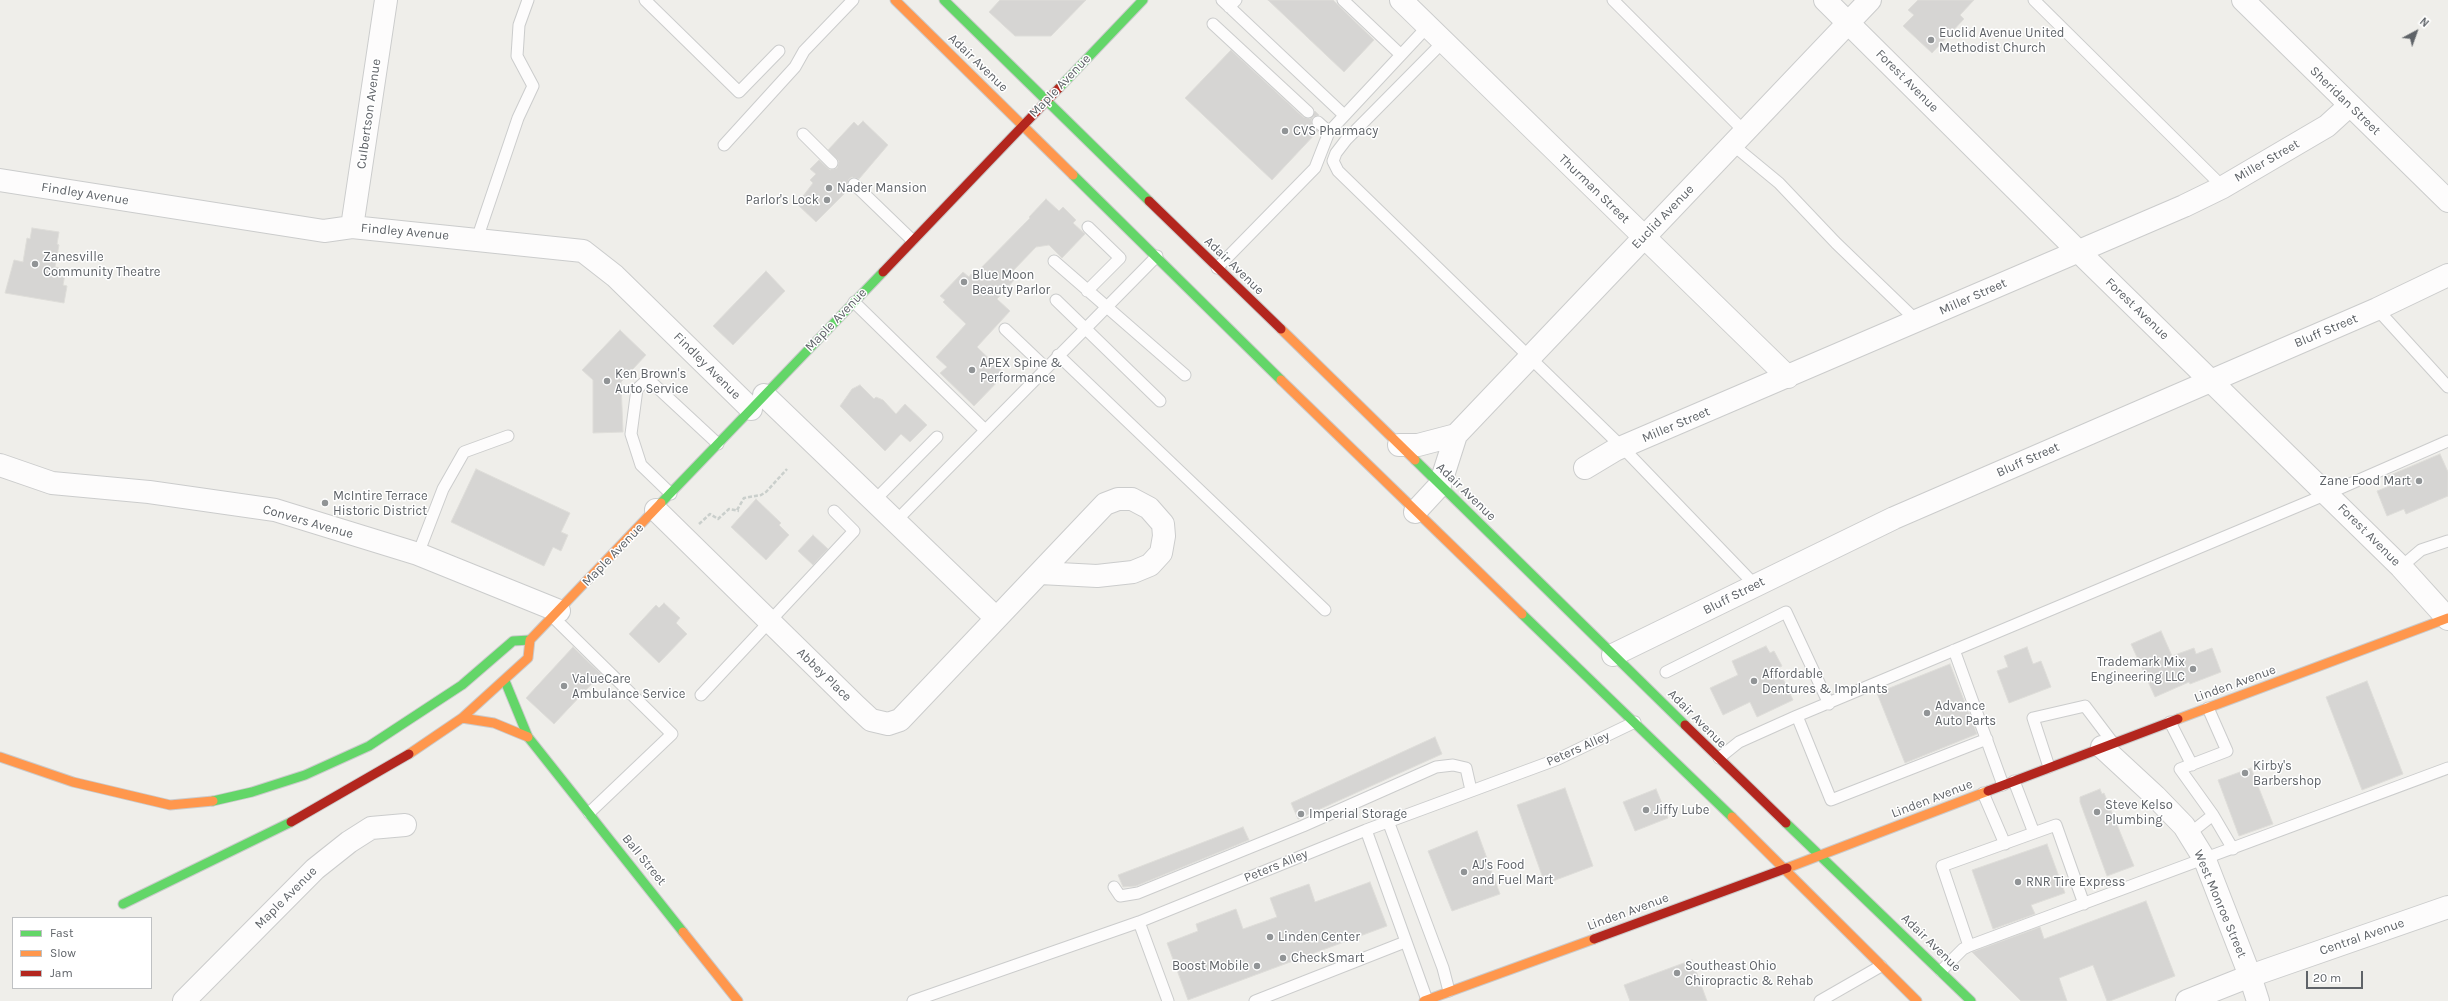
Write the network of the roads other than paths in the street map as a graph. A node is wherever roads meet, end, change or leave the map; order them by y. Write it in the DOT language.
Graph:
graph roads {
  1 [pos="386,0"];
  2 [pos="528,0"];
  3 [pos="645,0"];
  4 [pos="853,0"];
  5 [pos="895,0"];
  6 [pos="944,0"];
  7 [pos="1143,0"];
  8 [pos="1343,0"];
  9 [pos="1401,0"];
  10 [pos="1613,0"];
  11 [pos="1825,0"];
  12 [pos="1870,0"];
  13 [pos="2034,0"];
  14 [pos="2243,0"];
  15 [pos="1229,2"];
  16 [pos="1849,23"];
  17 [pos="1213,24"];
  18 [pos="1428,26"];
  19 [pos="1444,42"];
  20 [pos="779,51"];
  21 [pos="1400,54"];
  22 [pos="1047,101"];
  23 [pos="2350,105"];
  24 [pos="1308,112"];
  25 [pos="1344,115"];
  26 [pos="1318,122"];
  27 [pos="1022,125"];
  28 [pos="1329,132"];
  29 [pos="803,134"];
  30 [pos="1739,139"];
  31 [pos="724,145"];
  32 [pos="832,163"];
  33 [pos="0,180"];
  34 [pos="854,184"];
  35 [pos="2223,187"];
  36 [pos="2448,201"];
  37 [pos="352,227"];
  38 [pos="1088,228"];
  39 [pos="1644,237"];
  40 [pos="477,239"];
  41 [pos="912,240"];
  42 [pos="2078,251"];
  43 [pos="1157,256"];
  44 [pos="1054,261"];
  45 [pos="1217,268"];
  46 [pos="2448,275"];
  47 [pos="1087,290"];
  48 [pos="1056,300"];
  49 [pos="854,302"];
  50 [pos="1106,306"];
  51 [pos="2377,309"];
  52 [pos="1917,321"];
  53 [pos="1085,328"];
  54 [pos="1005,329"];
  55 [pos="1058,355"];
  56 [pos="1530,356"];
  57 [pos="1046,368"];
  58 [pos="1185,375"];
  59 [pos="1788,378"];
  60 [pos="2210,380"];
  61 [pos="2448,387"];
  62 [pos="1160,401"];
  63 [pos="758,402"];
  64 [pos="985,430"];
  65 [pos="1456,435"];
  66 [pos="508,436"];
  67 [pos="937,437"];
  68 [pos="2448,441"];
  69 [pos="718,444"];
  70 [pos="1399,445"];
  71 [pos="1623,448"];
  72 [pos="0,465"];
  73 [pos="1585,468"];
  74 [pos="1440,485"];
  75 [pos="671,494"];
  76 [pos="2327,494"];
  77 [pos="874,501"];
  78 [pos="656,510"];
  79 [pos="834,512"];
  80 [pos="1415,512"];
  81 [pos="895,522"];
  82 [pos="2448,541"];
  83 [pos="418,554"];
  84 [pos="2401,567"];
  85 [pos="1040,573"];
  86 [pos="1755,585"];
  87 [pos="1325,610"];
  88 [pos="556,614"];
  89 [pos="996,618"];
  90 [pos="2448,618"];
  91 [pos="770,622"];
  92 [pos="530,640"];
  93 [pos="1954,650"];
  94 [pos="1613,655"];
  95 [pos="1666,672"];
  96 [pos="505,681"];
  97 [pos="701,695"];
  98 [pos="1829,704"];
  99 [pos="2208,708"];
  100 [pos="1797,716"];
  101 [pos="462,718"];
  102 [pos="1635,722"];
  103 [pos="2170,722"];
  104 [pos="528,737"];
  105 [pos="1987,739"];
  106 [pos="2107,745"];
  107 [pos="0,757"];
  108 [pos="1719,758"];
  109 [pos="2192,765"];
  110 [pos="2049,767"];
  111 [pos="2448,768"];
  112 [pos="2009,783"];
  113 [pos="1471,790"];
  114 [pos="1983,793"];
  115 [pos="589,813"];
  116 [pos="2213,815"];
  117 [pos="1388,821"];
  118 [pos="404,825"];
  119 [pos="1366,830"];
  120 [pos="2034,833"];
  121 [pos="2189,834"];
  122 [pos="2005,844"];
  123 [pos="2233,849"];
  124 [pos="1821,854"];
  125 [pos="2205,860"];
  126 [pos="1784,869"];
  127 [pos="1114,887"];
  128 [pos="123,904"];
  129 [pos="2084,904"];
  130 [pos="2448,907"];
  131 [pos="1139,922"];
  132 [pos="1405,942"];
  133 [pos="1969,946"];
  134 [pos="1882,966"];
  135 [pos="1941,971"];
  136 [pos="2250,976"];
  137 [pos="1451,996"];
  138 [pos="1270,998"];
  139 [pos="1426,1000"];
  140 [pos="184,1001"];
  141 [pos="738,1001"];
  142 [pos="913,1001"];
  143 [pos="1168,1001"];
  144 [pos="1255,1001"];
  145 [pos="1820,1001"];
  146 [pos="1917,1001"];
  147 [pos="1971,1001"];
  148 [pos="2187,1001"];
  149 [pos="2258,1001"];
  1 -- 37 [label="street, Culbertson Avenue"];
  2 -- 40 [label="lane"];
  3 -- 20 [label="lane"];
  4 -- 31 [label="lane"];
  5 -- 27 [label="main road, Adair Avenue"];
  6 -- 22 [label="main road, Adair Avenue"];
  7 -- 22 [label="main road, Maple Avenue"];
  8 -- 21 [label="lane"];
  9 -- 18 [label="street, Thurman Street"];
  10 -- 30 [label="lane"];
  11 -- 16 [label="street, Forest Avenue"];
  12 -- 16 [label="street, Euclid Avenue"];
  13 -- 35 [label="lane"];
  14 -- 23 [label="street, Sheridan Street"];
  15 -- 25 [label="lane"];
  16 -- 30 [label="street, Euclid Avenue"];
  16 -- 42 [label="street, Forest Avenue"];
  17 -- 24 [label="lane"];
  18 -- 19 [label="street, Thurman Street"];
  18 -- 21 [label="lane"];
  19 -- 39 [label="street, Thurman Street"];
  19 -- 56 [label="lane"];
  21 -- 25 [label="lane"];
  22 -- 27 [label="main road, Maple Avenue"];
  22 -- 45 [label="main road, Adair Avenue"];
  23 -- 35 [label="street, Miller Street"];
  23 -- 36 [label="street, Sheridan Street"];
  25 -- 28 [label="lane"];
  26 -- 28 [label="lane"];
  27 -- 41 [label="main road, Maple Avenue"];
  27 -- 43 [label="main road, Adair Avenue"];
  28 -- 45 [label="lane"];
  29 -- 32 [label="lane"];
  30 -- 39 [label="street, Euclid Avenue"];
  30 -- 52 [label="lane"];
  33 -- 37 [label="street, Findley Avenue"];
  34 -- 41 [label="lane"];
  35 -- 42 [label="street, Miller Street"];
  37 -- 40 [label="street, Findley Avenue"];
  38 -- 47 [label="lane"];
  39 -- 56 [label="street, Euclid Avenue"];
  39 -- 59 [label="street, Thurman Street"];
  40 -- 63 [label="street, Findley Avenue"];
  41 -- 49 [label="main road, Maple Avenue"];
  42 -- 52 [label="street, Miller Street"];
  42 -- 60 [label="street, Forest Avenue"];
  43 -- 50 [label="lane"];
  43 -- 80 [label="main road, Adair Avenue"];
  44 -- 47 [label="lane"];
  45 -- 70 [label="main road, Adair Avenue"];
  46 -- 51 [label="street, Bluff Street"];
  47 -- 50 [label="lane"];
  48 -- 53 [label="lane"];
  49 -- 63 [label="main road, Maple Avenue"];
  49 -- 64 [label="lane"];
  50 -- 53 [label="lane"];
  50 -- 58 [label="lane"];
  51 -- 60 [label="street, Bluff Street"];
  51 -- 61 [label="lane"];
  52 -- 59 [label="street, Miller Street"];
  53 -- 55 [label="lane"];
  53 -- 62 [label="lane"];
  54 -- 57 [label="lane"];
  55 -- 57 [label="lane"];
  55 -- 87 [label="lane"];
  56 -- 65 [label="street, Euclid Avenue"];
  56 -- 71 [label="lane"];
  57 -- 64 [label="lane"];
  59 -- 71 [label="street, Miller Street"];
  60 -- 76 [label="street, Forest Avenue"];
  60 -- 86 [label="street, Bluff Street"];
  63 -- 69 [label="main road, Maple Avenue"];
  63 -- 77 [label="street"];
  64 -- 81 [label="lane"];
  65 -- 70 [label="street"];
  65 -- 74 [label="street, Euclid Avenue"];
  66 -- 83 [label="lane"];
  67 -- 77 [label="lane"];
  68 -- 76 [label="lane"];
  69 -- 75 [label="main road, Maple Avenue"];
  69 -- 75 [label="lane"];
  70 -- 74 [label="main road, Adair Avenue"];
  71 -- 73 [label="street, Miller Street"];
  71 -- 86 [label="lane"];
  72 -- 83 [label="street, Convers Avenue"];
  74 -- 80 [label="street, Euclid Avenue"];
  74 -- 94 [label="main road, Adair Avenue"];
  75 -- 78 [label="main road, Maple Avenue"];
  76 -- 84 [label="street, Forest Avenue"];
  76 -- 93 [label="lane"];
  77 -- 81 [label="street"];
  78 -- 88 [label="main road, Maple Avenue"];
  78 -- 91 [label="street, Abbey Place"];
  79 -- 91 [label="lane"];
  80 -- 102 [label="main road, Adair Avenue"];
  81 -- 89 [label="street"];
  82 -- 84 [label="lane"];
  83 -- 88 [label="street, Convers Avenue"];
  84 -- 90 [label="street, Forest Avenue"];
  85 -- 85 [label="street, Abbey Place"];
  85 -- 89 [label="street, Abbey Place"];
  86 -- 94 [label="street, Bluff Street"];
  88 -- 92 [label="main road, Maple Avenue"];
  88 -- 115 [label="lane"];
  89 -- 91 [label="street, Abbey Place"];
  90 -- 99 [label="main road, Linden Avenue"];
  91 -- 97 [label="lane"];
  92 -- 96 [label="main road"];
  92 -- 107 [label="main road"];
  93 -- 98 [label="lane"];
  93 -- 105 [label="lane"];
  94 -- 108 [label="main road, Adair Avenue"];
  95 -- 98 [label="lane"];
  96 -- 101 [label="main road"];
  96 -- 104 [label="main road, Ball Street"];
  98 -- 100 [label="lane"];
  99 -- 103 [label="main road, Linden Avenue"];
  99 -- 109 [label="lane"];
  100 -- 105 [label="lane"];
  100 -- 108 [label="lane"];
  101 -- 104 [label="main road, Ball Street"];
  101 -- 128 [label="main road"];
  102 -- 113 [label="lane, Peters Alley"];
  102 -- 126 [label="main road, Adair Avenue"];
  103 -- 106 [label="main road, Linden Avenue"];
  103 -- 109 [label="lane"];
  104 -- 115 [label="main road, Ball Street"];
  105 -- 112 [label="lane"];
  106 -- 110 [label="main road, Linden Avenue"];
  106 -- 110 [label="lane"];
  106 -- 121 [label="street, West Monroe Street"];
  108 -- 124 [label="main road, Adair Avenue"];
  109 -- 116 [label="lane"];
  110 -- 112 [label="main road, Linden Avenue"];
  111 -- 123 [label="lane"];
  112 -- 114 [label="main road, Linden Avenue"];
  112 -- 120 [label="lane"];
  113 -- 117 [label="lane, Peters Alley"];
  113 -- 127 [label="lane"];
  114 -- 122 [label="lane"];
  114 -- 124 [label="main road, Linden Avenue"];
  115 -- 141 [label="main road, Ball Street"];
  116 -- 121 [label="lane"];
  116 -- 123 [label="lane"];
  117 -- 119 [label="lane, Peters Alley"];
  117 -- 137 [label="lane"];
  118 -- 140 [label="street, Maple Avenue"];
  119 -- 131 [label="lane, Peters Alley"];
  119 -- 132 [label="lane"];
  120 -- 122 [label="lane"];
  120 -- 129 [label="lane"];
  121 -- 125 [label="street, West Monroe Street"];
  122 -- 133 [label="lane"];
  123 -- 125 [label="lane"];
  124 -- 126 [label="main road, Linden Avenue"];
  124 -- 135 [label="main road, Adair Avenue"];
  125 -- 129 [label="lane"];
  125 -- 136 [label="street, West Monroe Street"];
  126 -- 134 [label="main road, Adair Avenue"];
  126 -- 137 [label="main road, Linden Avenue"];
  129 -- 133 [label="lane"];
  130 -- 136 [label="street, Central Avenue"];
  131 -- 142 [label="lane, Peters Alley"];
  131 -- 143 [label="lane"];
  132 -- 138 [label="lane"];
  132 -- 139 [label="lane"];
  133 -- 135 [label="lane"];
  134 -- 145 [label="lane"];
  134 -- 146 [label="main road, Adair Avenue"];
  135 -- 147 [label="main road, Adair Avenue"];
  136 -- 148 [label="street, Central Avenue"];
  136 -- 149 [label="street, West Monroe Street"];
  137 -- 139 [label="main road, Linden Avenue"];
  138 -- 144 [label="lane"];
}
